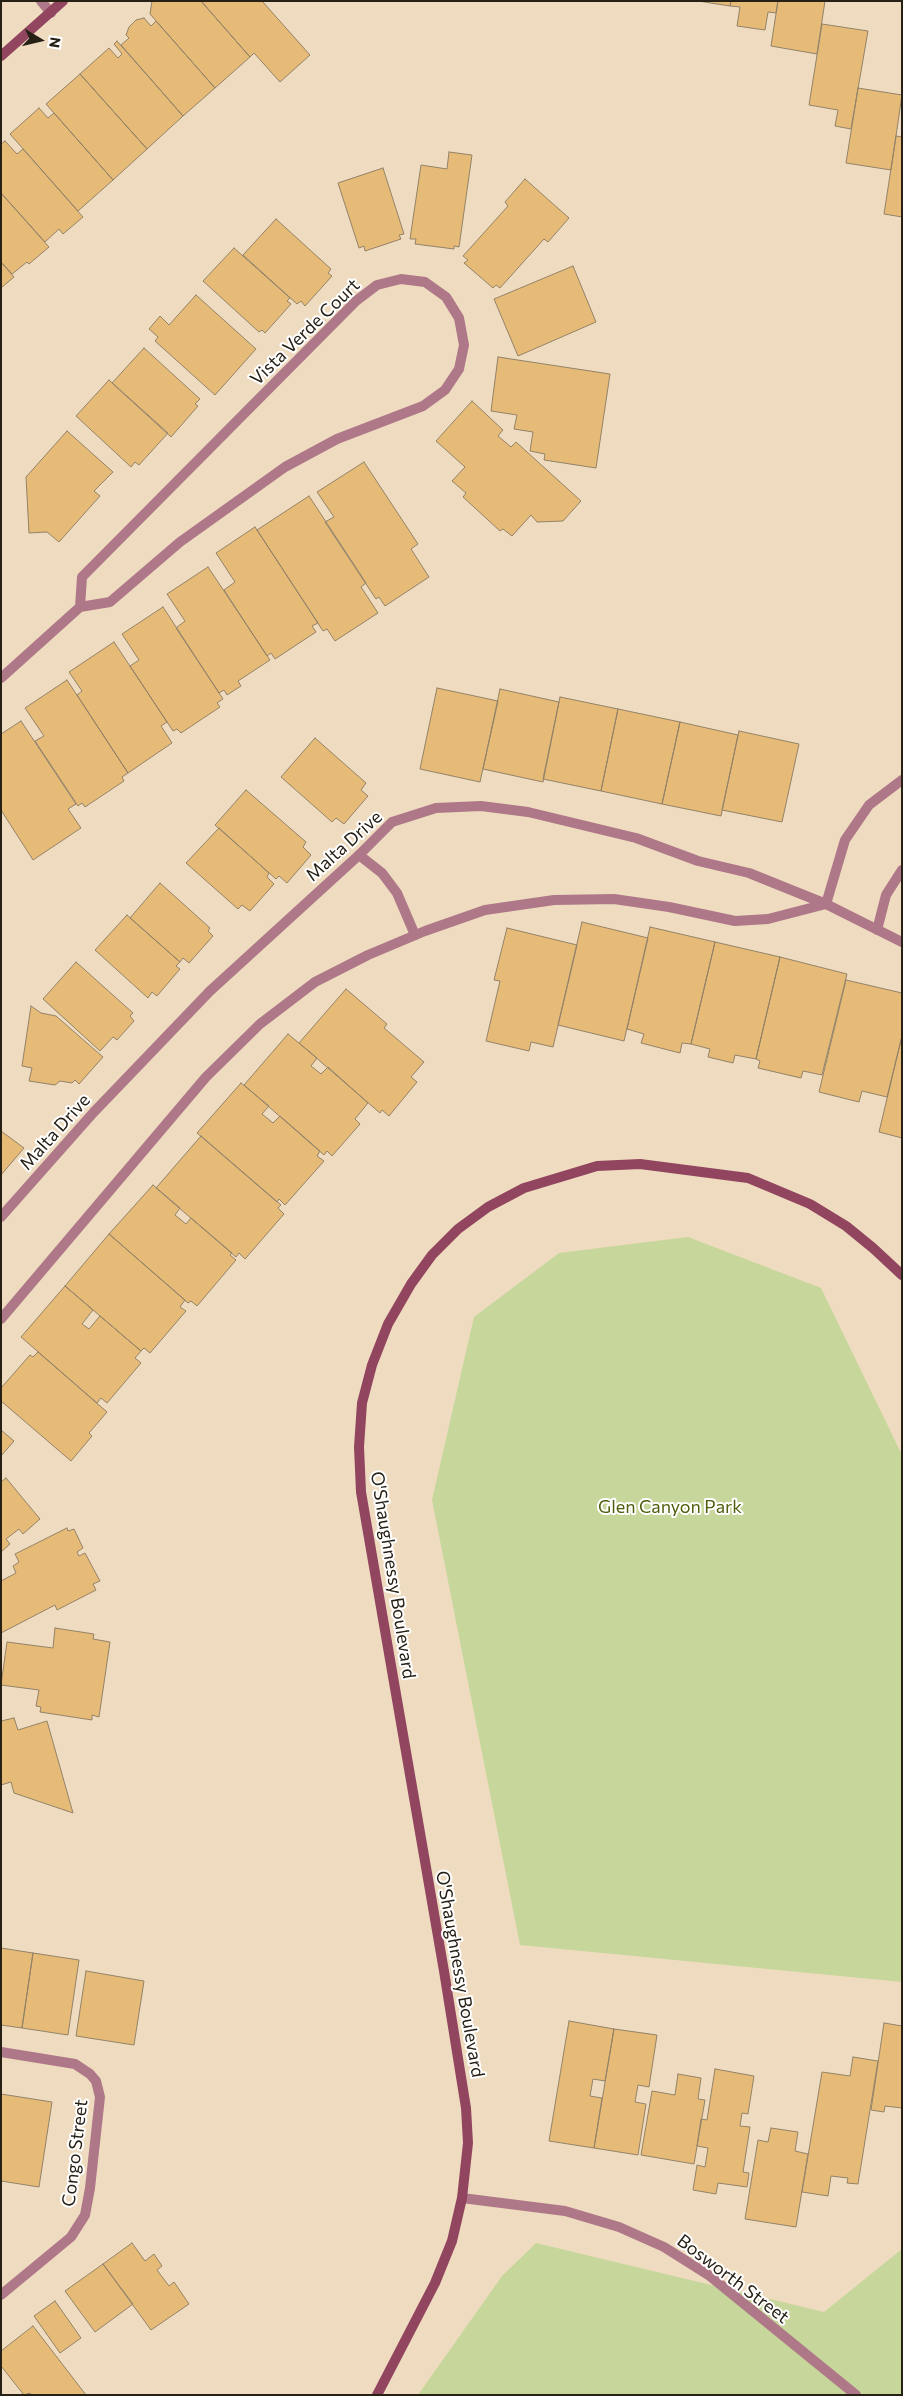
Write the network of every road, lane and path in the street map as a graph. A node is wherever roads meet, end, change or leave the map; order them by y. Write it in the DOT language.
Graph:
graph roads {
  1 [pos="41,1"];
  2 [pos="63,1"];
  3 [pos="51,13"];
  4 [pos="1,56"];
  5 [pos="80,607"];
  6 [pos="1,678"];
  7 [pos="902,780"];
  8 [pos="359,855"];
  9 [pos="902,870"];
  10 [pos="826,904"];
  11 [pos="877,930"];
  12 [pos="415,935"];
  13 [pos="902,942"];
  14 [pos="1,1217"];
  15 [pos="902,1275"];
  16 [pos="1,1319"];
  17 [pos="1,2052"];
  18 [pos="462,2198"];
  19 [pos="1,2296"];
  20 [pos="377,2395"];
  21 [pos="856,2395"];
  1 -- 3 [label="street"];
  2 -- 3 [label="main road"];
  3 -- 4 [label="main road"];
  5 -- 5 [label="street, Vista Verde Court"];
  5 -- 6 [label="street"];
  7 -- 10 [label="street"];
  8 -- 10 [label="street, Malta Drive"];
  8 -- 12 [label="street"];
  8 -- 14 [label="street, Malta Drive"];
  9 -- 11 [label="street"];
  10 -- 11 [label="street, Malta Drive"];
  10 -- 12 [label="street"];
  11 -- 13 [label="street, Malta Drive"];
  12 -- 16 [label="street"];
  15 -- 18 [label="main road, O'Shaughnessy Boulevard"];
  17 -- 19 [label="street, Congo Street"];
  18 -- 20 [label="main road"];
  18 -- 21 [label="street, Bosworth Street"];
}
